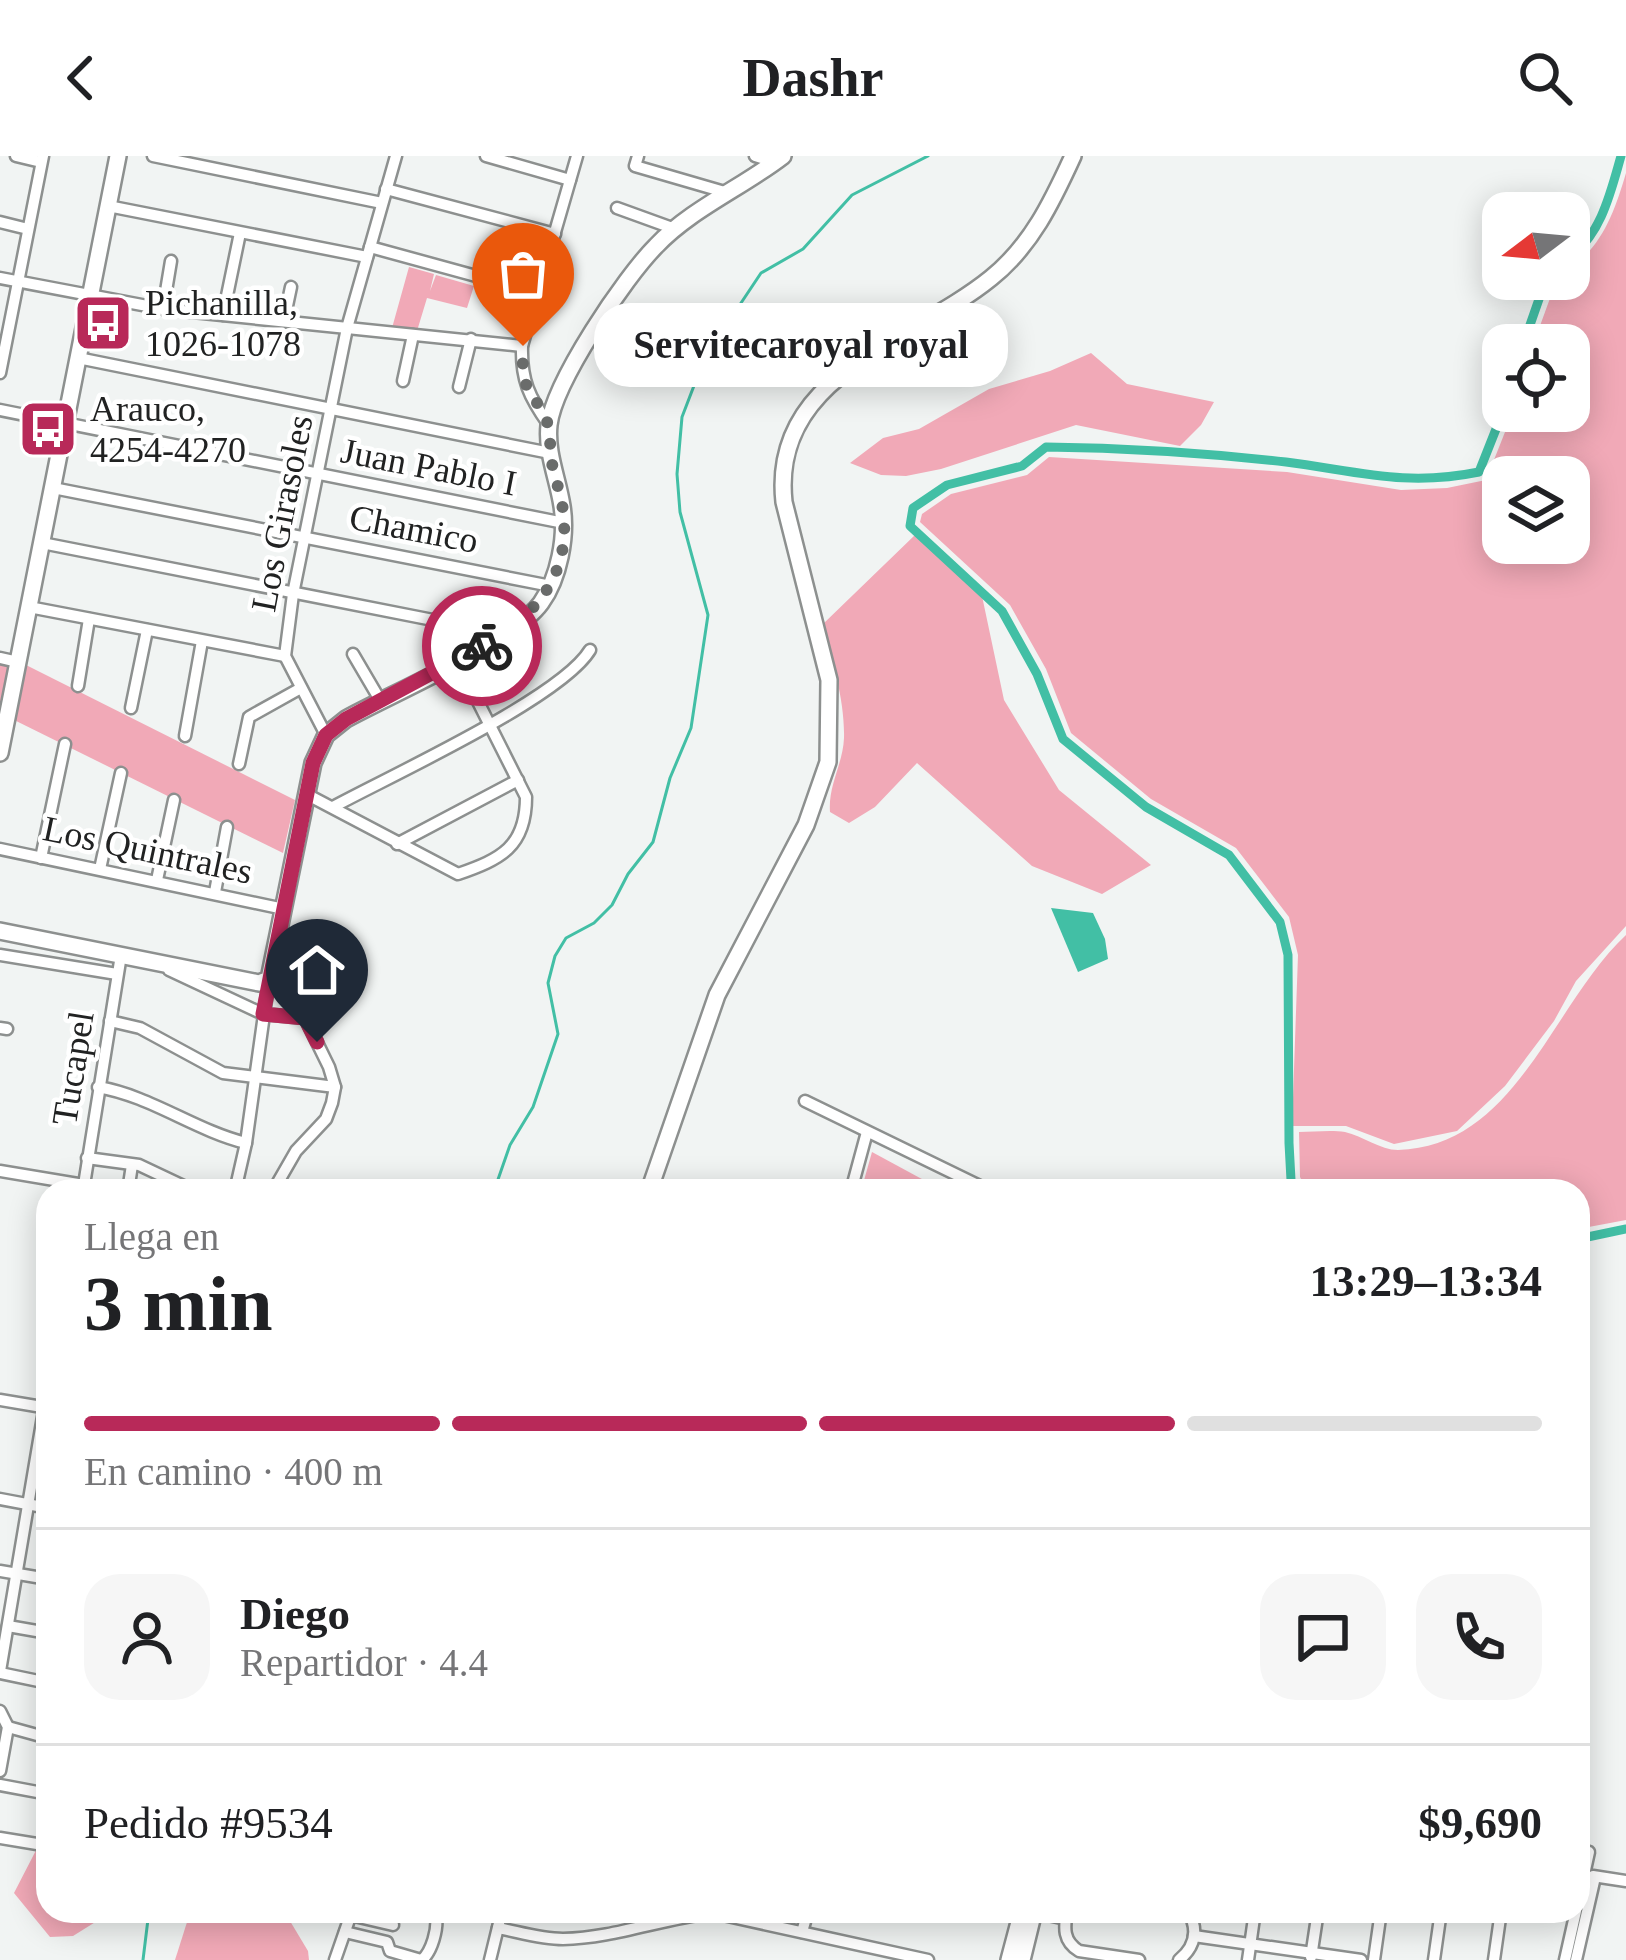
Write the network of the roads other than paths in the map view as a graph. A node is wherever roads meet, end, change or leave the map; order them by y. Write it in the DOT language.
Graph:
graph roads {
  1 [pos="16,156"];
  2 [pos="118,156"];
  3 [pos="153,156"];
  4 [pos="396,156"];
  5 [pos="486,156"];
  6 [pos="577,156"];
  7 [pos="754,156"];
  8 [pos="1073,156"];
  9 [pos="42,159"];
  10 [pos="779,159"];
  11 [pos="636,161"];
  12 [pos="570,180"];
  13 [pos="386,189"];
  14 [pos="728,193"];
  15 [pos="382,203"];
  16 [pos="108,206"];
  17 [pos="616,208"];
  18 [pos="0,222"];
  19 [pos="28,229"];
  20 [pos="676,229"];
  21 [pos="240,233"];
  22 [pos="555,234"];
  23 [pos="368,252"];
  24 [pos="171,262"];
  25 [pos="0,278"];
  26 [pos="19,281"];
  27 [pos="291,287"];
  28 [pos="538,293"];
  29 [pos="91,296"];
  30 [pos="163,309"];
  31 [pos="223,315"];
  32 [pos="284,320"];
  33 [pos="347,328"];
  34 [pos="413,334"];
  35 [pos="471,339"];
  36 [pos="523,346"];
  37 [pos="78,358"];
  38 [pos="0,373"];
  39 [pos="403,381"];
  40 [pos="459,387"];
  41 [pos="332,407"];
  42 [pos="0,410"];
  43 [pos="65,422"];
  44 [pos="549,425"];
  45 [pos="550,453"];
  46 [pos="317,475"];
  47 [pos="52,488"];
  48 [pos="564,523"];
  49 [pos="304,537"];
  50 [pos="42,543"];
  51 [pos="551,586"];
  52 [pos="293,594"];
  53 [pos="29,607"];
  54 [pos="89,619"];
  55 [pos="147,630"];
  56 [pos="202,641"];
  57 [pos="590,650"];
  58 [pos="353,654"];
  59 [pos="285,656"];
  60 [pos="0,658"];
  61 [pos="458,660"];
  62 [pos="18,662"];
  63 [pos="78,686"];
  64 [pos="301,688"];
  65 [pos="380,700"];
  66 [pos="131,708"];
  67 [pos="489,723"];
  68 [pos="326,735"];
  69 [pos="185,736"];
  70 [pos="64,744"];
  71 [pos="0,753"];
  72 [pos="239,764"];
  73 [pos="121,773"];
  74 [pos="518,780"];
  75 [pos="306,794"];
  76 [pos="174,800"];
  77 [pos="333,807"];
  78 [pos="226,827"];
  79 [pos="397,844"];
  80 [pos="0,849"];
  81 [pos="41,858"];
  82 [pos="100,869"];
  83 [pos="157,880"];
  84 [pos="215,892"];
  85 [pos="284,909"];
  86 [pos="0,931"];
  87 [pos="0,955"];
  88 [pos="121,955"];
  89 [pos="150,961"];
  90 [pos="117,974"];
  91 [pos="267,980"];
  92 [pos="263,1014"];
  93 [pos="110,1021"];
  94 [pos="255,1076"];
  95 [pos="98,1087"];
  96 [pos="334,1087"];
  97 [pos="805,1101"];
  98 [pos="867,1132"];
  99 [pos="246,1143"];
  100 [pos="88,1158"];
  101 [pos="132,1165"];
  102 [pos="0,1171"];
  103 [pos="39,1179"];
  104 [pos="84,1179"];
  105 [pos="130,1179"];
  106 [pos="165,1179"];
  107 [pos="238,1179"];
  108 [pos="280,1179"];
  109 [pos="653,1179"];
  110 [pos="853,1179"];
  111 [pos="965,1179"];
  112 [pos="0,1400"];
  113 [pos="36,1406"];
  114 [pos="36,1461"];
  115 [pos="0,1499"];
  116 [pos="28,1504"];
  117 [pos="36,1506"];
  118 [pos="0,1571"];
  119 [pos="16,1574"];
  120 [pos="36,1578"];
  121 [pos="36,1633"];
  122 [pos="4,1634"];
  123 [pos="0,1672"];
  124 [pos="36,1680"];
  125 [pos="0,1711"];
  126 [pos="8,1726"];
  127 [pos="36,1734"];
  128 [pos="0,1771"];
  129 [pos="0,1785"];
  130 [pos="36,1792"];
  131 [pos="0,1838"];
  132 [pos="36,1844"];
  133 [pos="1590,1876"];
  134 [pos="1626,1881"];
  135 [pos="348,1923"];
  136 [pos="385,1923"];
  137 [pos="437,1923"];
  138 [pos="499,1923"];
  139 [pos="651,1923"];
  140 [pos="761,1923"];
  141 [pos="805,1923"];
  142 [pos="1019,1923"];
  143 [pos="1031,1923"];
  144 [pos="1065,1923"];
  145 [pos="1191,1923"];
  146 [pos="1253,1923"];
  147 [pos="1316,1923"];
  148 [pos="1379,1923"];
  149 [pos="1440,1923"];
  150 [pos="1500,1923"];
  151 [pos="1573,1923"];
  152 [pos="1582,1923"];
  153 [pos="392,1925"];
  154 [pos="498,1928"];
  155 [pos="345,1932"];
  156 [pos="802,1932"];
  157 [pos="1194,1936"];
  158 [pos="388,1942"];
  159 [pos="1250,1944"];
  160 [pos="1070,1953"];
  161 [pos="1311,1956"];
  162 [pos="1128,1959"];
  163 [pos="1181,1959"];
  164 [pos="335,1960"];
  165 [pos="422,1960"];
  166 [pos="490,1960"];
  167 [pos="928,1960"];
  168 [pos="1009,1960"];
  169 [pos="1022,1960"];
  170 [pos="1139,1960"];
  171 [pos="1248,1960"];
  172 [pos="1357,1960"];
  173 [pos="1374,1960"];
  174 [pos="1434,1960"];
  175 [pos="1494,1960"];
  176 [pos="1565,1960"];
  177 [pos="1576,1960"];
  1 -- 9 [label="street"];
  2 -- 16 [label="street"];
  3 -- 15 [label="street"];
  4 -- 13 [label="street, Los Girasoles"];
  5 -- 12 [label="street"];
  6 -- 12 [label="street"];
  7 -- 10 [label="street"];
  8 -- 109 [label="street"];
  9 -- 19 [label="street"];
  10 -- 14 [label="street"];
  11 -- 14 [label="street"];
  12 -- 22 [label="street"];
  13 -- 15 [label="street, Los Girasoles"];
  13 -- 22 [label="street"];
  14 -- 20 [label="street"];
  15 -- 23 [label="street, Los Girasoles"];
  16 -- 21 [label="street"];
  16 -- 29 [label="street"];
  17 -- 20 [label="street"];
  18 -- 19 [label="street"];
  19 -- 26 [label="street"];
  20 -- 44 [label="street"];
  21 -- 23 [label="street"];
  21 -- 31 [label="street"];
  22 -- 28 [label="street"];
  23 -- 28 [label="street"];
  23 -- 33 [label="street, Los Girasoles"];
  24 -- 30 [label="street"];
  25 -- 26 [label="street"];
  26 -- 29 [label="street"];
  26 -- 38 [label="street"];
  27 -- 32 [label="street"];
  28 -- 36 [label="street"];
  29 -- 30 [label="street"];
  29 -- 37 [label="street"];
  30 -- 31 [label="street"];
  31 -- 32 [label="street"];
  32 -- 33 [label="street"];
  33 -- 34 [label="street"];
  33 -- 41 [label="street, Los Girasoles"];
  34 -- 35 [label="street"];
  34 -- 39 [label="street"];
  35 -- 36 [label="street"];
  35 -- 40 [label="street"];
  36 -- 44 [label="street"];
  37 -- 41 [label="street"];
  37 -- 43 [label="street"];
  41 -- 45 [label="street"];
  41 -- 46 [label="street, Los Girasoles"];
  42 -- 43 [label="street, Juan Pablo I"];
  43 -- 46 [label="street, Juan Pablo I"];
  43 -- 47 [label="street"];
  44 -- 45 [label="street"];
  45 -- 48 [label="street"];
  46 -- 48 [label="street, Juan Pablo I"];
  46 -- 49 [label="street, Los Girasoles"];
  47 -- 49 [label="street, Chamico"];
  47 -- 50 [label="street"];
  48 -- 51 [label="street"];
  49 -- 51 [label="street, Chamico"];
  49 -- 52 [label="street, Los Girasoles"];
  50 -- 52 [label="street"];
  50 -- 53 [label="street"];
  51 -- 61 [label="street"];
  52 -- 59 [label="street, Los Girasoles"];
  52 -- 61 [label="street"];
  53 -- 54 [label="street"];
  53 -- 62 [label="street"];
  54 -- 55 [label="street"];
  54 -- 63 [label="street"];
  55 -- 56 [label="street"];
  55 -- 66 [label="street"];
  56 -- 59 [label="street"];
  56 -- 69 [label="street"];
  57 -- 67 [label="street"];
  58 -- 65 [label="street"];
  59 -- 64 [label="street, Los Girasoles"];
  60 -- 62 [label="street"];
  61 -- 65 [label="street"];
  61 -- 67 [label="street"];
  62 -- 71 [label="street"];
  64 -- 68 [label="street, Los Girasoles"];
  64 -- 72 [label="street"];
  65 -- 68 [label="street"];
  67 -- 74 [label="street"];
  67 -- 77 [label="street"];
  68 -- 75 [label="street"];
  70 -- 81 [label="street"];
  73 -- 82 [label="street"];
  74 -- 79 [label="street"];
  74 -- 79 [label="street"];
  75 -- 77 [label="street"];
  75 -- 85 [label="street"];
  76 -- 83 [label="street"];
  77 -- 79 [label="street"];
  78 -- 84 [label="street"];
  80 -- 81 [label="street, Los Quintrales"];
  81 -- 82 [label="street, Los Quintrales"];
  82 -- 83 [label="street, Los Quintrales"];
  83 -- 84 [label="street, Los Quintrales"];
  84 -- 85 [label="street, Los Quintrales"];
  85 -- 91 [label="street"];
  86 -- 88 [label="street"];
  87 -- 90 [label="street"];
  88 -- 89 [label="street"];
  88 -- 90 [label="street, Tucapel"];
  89 -- 91 [label="street"];
  89 -- 92 [label="street"];
  90 -- 93 [label="street, Tucapel"];
  91 -- 92 [label="street"];
  92 -- 94 [label="street"];
  92 -- 96 [label="street"];
  93 -- 94 [label="street"];
  93 -- 95 [label="street, Tucapel"];
  94 -- 96 [label="street"];
  94 -- 99 [label="street"];
  95 -- 99 [label="street"];
  95 -- 100 [label="street, Tucapel"];
  96 -- 108 [label="street"];
  97 -- 98 [label="street"];
  98 -- 110 [label="street"];
  98 -- 111 [label="street"];
  99 -- 107 [label="street"];
  100 -- 101 [label="street"];
  100 -- 104 [label="street, Tucapel"];
  101 -- 105 [label="street"];
  101 -- 106 [label="street"];
  102 -- 103 [label="street"];
  112 -- 113 [label="street"];
  114 -- 116 [label="street"];
  115 -- 116 [label="street"];
  116 -- 117 [label="street"];
  116 -- 119 [label="street"];
  118 -- 119 [label="street"];
  119 -- 120 [label="street"];
  119 -- 122 [label="street"];
  121 -- 122 [label="street"];
  122 -- 123 [label="street"];
  123 -- 124 [label="street"];
  125 -- 126 [label="street"];
  126 -- 127 [label="street"];
  126 -- 128 [label="street"];
  129 -- 130 [label="street"];
  131 -- 132 [label="street"];
  133 -- 134 [label="street"];
  135 -- 155 [label="street"];
  136 -- 153 [label="street"];
  137 -- 165 [label="street"];
  138 -- 154 [label="street"];
  139 -- 154 [label="street"];
  140 -- 156 [label="street"];
  141 -- 156 [label="street"];
  142 -- 168 [label="street"];
  143 -- 169 [label="street"];
  144 -- 160 [label="street"];
  145 -- 157 [label="street"];
  146 -- 159 [label="street"];
  147 -- 161 [label="street"];
  148 -- 173 [label="street"];
  149 -- 174 [label="street"];
  150 -- 175 [label="street"];
  151 -- 176 [label="street"];
  152 -- 177 [label="street"];
  153 -- 158 [label="street"];
  154 -- 166 [label="street"];
  155 -- 158 [label="street"];
  155 -- 164 [label="street"];
  156 -- 167 [label="street"];
  157 -- 159 [label="street"];
  157 -- 163 [label="street"];
  158 -- 165 [label="street"];
  159 -- 161 [label="street"];
  159 -- 171 [label="street"];
  160 -- 162 [label="street"];
  161 -- 172 [label="street"];
  162 -- 170 [label="street"];
}
